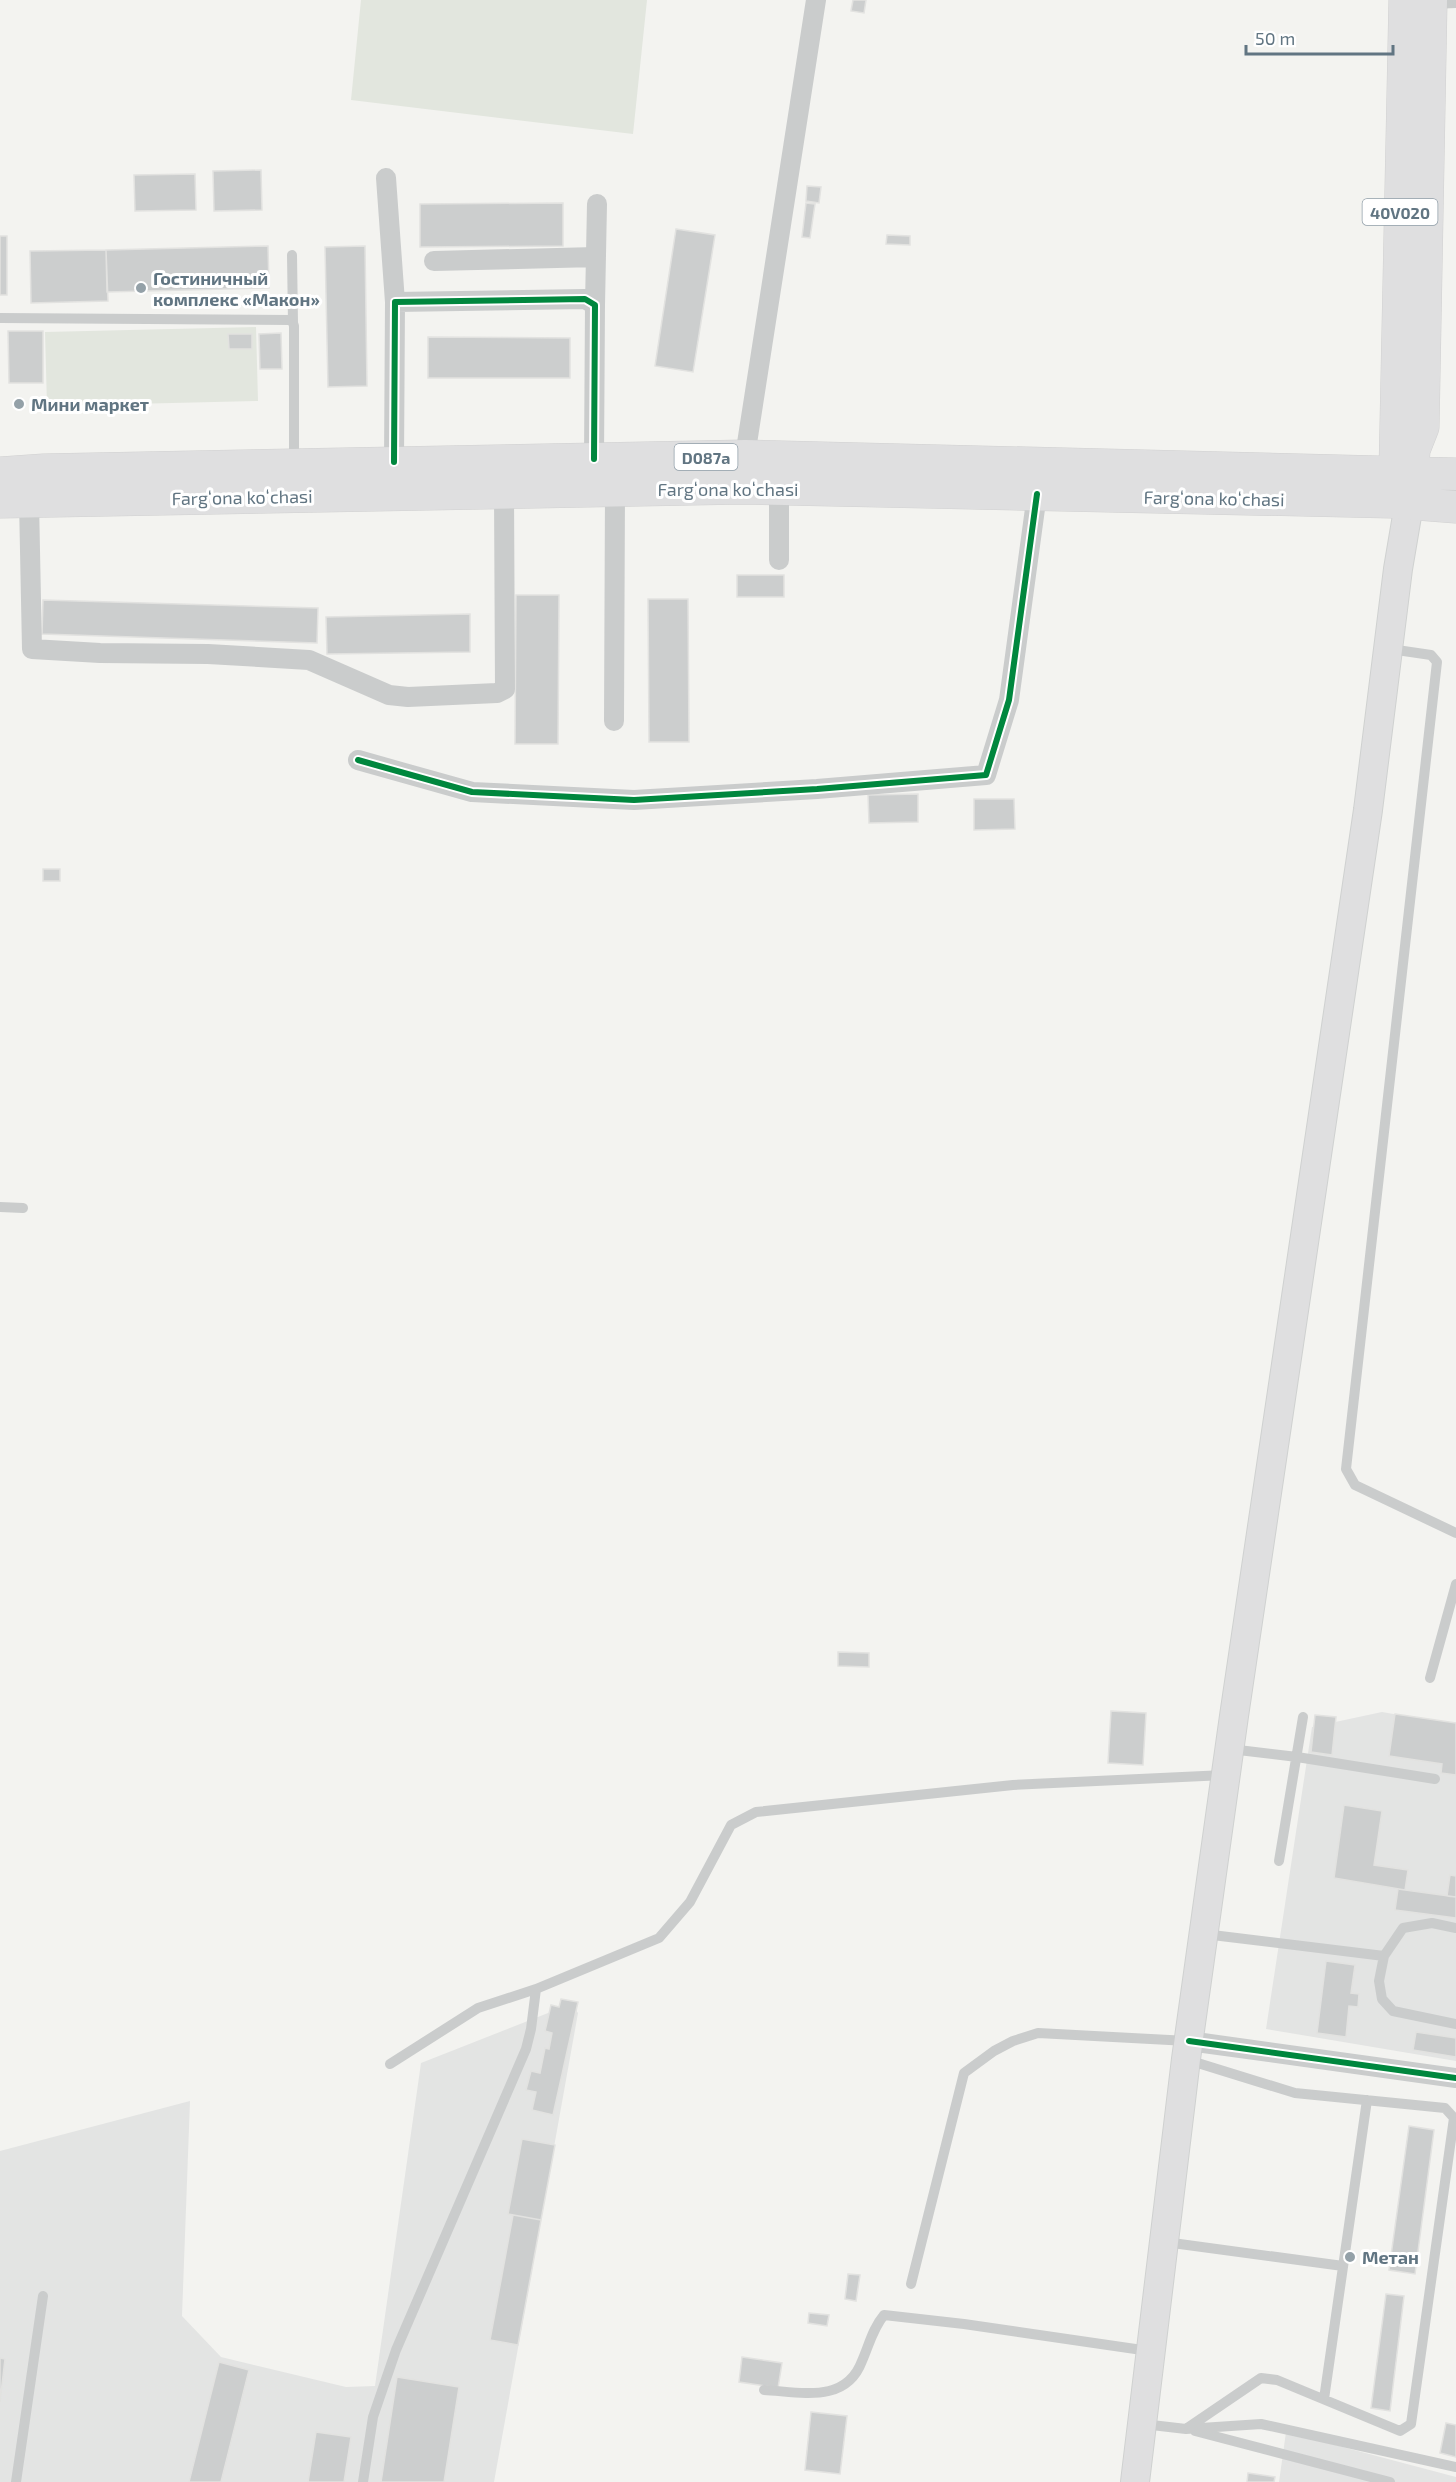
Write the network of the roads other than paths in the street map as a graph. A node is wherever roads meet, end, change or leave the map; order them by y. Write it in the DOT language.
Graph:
graph roads {
  1 [pos="816,0"];
  2 [pos="1431,2"];
  3 [pos="386,178"];
  4 [pos="597,204"];
  5 [pos="292,255"];
  6 [pos="597,257"];
  7 [pos="434,261"];
  8 [pos="395,302"];
  9 [pos="596,305"];
  10 [pos="0,318"];
  11 [pos="293,323"];
  12 [pos="745,456"];
  13 [pos="594,459"];
  14 [pos="394,462"];
  15 [pos="294,465"];
  16 [pos="1404,471"];
  17 [pos="0,473"];
  18 [pos="1456,474"];
  19 [pos="779,488"];
  20 [pos="615,490"];
  21 [pos="504,492"];
  22 [pos="1037,494"];
  23 [pos="15,502"];
  24 [pos="1401,503"];
  25 [pos="1456,507"];
  26 [pos="779,560"];
  27 [pos="1388,649"];
  28 [pos="614,721"];
  29 [pos="358,760"];
  30 [pos="0,1207"];
  31 [pos="23,1208"];
  32 [pos="1456,1533"];
  33 [pos="1456,1584"];
  34 [pos="1430,1678"];
  35 [pos="1303,1717"];
  36 [pos="1297,1757"];
  37 [pos="1227,1762"];
  38 [pos="1435,1779"];
  39 [pos="1279,1861"];
  40 [pos="1456,1928"];
  41 [pos="1204,1934"];
  42 [pos="1384,1956"];
  43 [pos="536,1989"];
  44 [pos="1456,2024"];
  45 [pos="1187,2050"];
  46 [pos="390,2064"];
  47 [pos="1456,2078"];
  48 [pos="1367,2100"];
  49 [pos="1165,2242"];
  50 [pos="1343,2266"];
  51 [pos="911,2283"];
  52 [pos="43,2296"];
  53 [pos="1152,2351"];
  54 [pos="764,2390"];
  55 [pos="1324,2399"];
  56 [pos="1143,2424"];
  57 [pos="1186,2429"];
  58 [pos="1456,2467"];
  59 [pos="16,2482"];
  60 [pos="363,2482"];
  61 [pos="1135,2482"];
  62 [pos="1390,2482"];
  1 -- 12 [label="street"];
  2 -- 16 [label="main road, 40V020"];
  2 -- 16 [label="main road, 40V020"];
  3 -- 8 [label="street"];
  4 -- 6 [label="street"];
  5 -- 11 [label="lane"];
  6 -- 7 [label="street"];
  6 -- 9 [label="street"];
  8 -- 9 [label="street"];
  8 -- 14 [label="street"];
  9 -- 13 [label="street"];
  10 -- 11 [label="lane"];
  11 -- 15 [label="lane"];
  12 -- 13 [label="main road, Fargʻona koʻchasi / D087a"];
  12 -- 16 [label="main road, Fargʻona koʻchasi / D087a"];
  13 -- 14 [label="main road, Fargʻona koʻchasi / D087a"];
  14 -- 15 [label="main road, Fargʻona koʻchasi / D087a"];
  15 -- 17 [label="main road, Fargʻona koʻchasi / D087a"];
  16 -- 18 [label="main road, Fargʻona koʻchasi"];
  16 -- 24 [label="main road, 40V020"];
  19 -- 20 [label="main road, Fargʻona koʻchasi / D087a"];
  19 -- 22 [label="main road, Fargʻona koʻchasi / D087a"];
  19 -- 26 [label="street"];
  20 -- 21 [label="main road, Fargʻona koʻchasi / D087a"];
  20 -- 28 [label="street"];
  21 -- 23 [label="main road, Fargʻona koʻchasi / D087a"];
  21 -- 23 [label="street"];
  22 -- 24 [label="main road, Fargʻona koʻchasi / D087a"];
  22 -- 29 [label="street"];
  24 -- 25 [label="main road, Fargʻona koʻchasi"];
  24 -- 27 [label="main road"];
  27 -- 32 [label="lane"];
  27 -- 37 [label="main road"];
  30 -- 31 [label="lane"];
  33 -- 34 [label="lane"];
  35 -- 36 [label="lane"];
  36 -- 37 [label="lane"];
  36 -- 38 [label="lane"];
  36 -- 39 [label="lane"];
  37 -- 41 [label="main road"];
  37 -- 43 [label="lane"];
  40 -- 42 [label="lane"];
  41 -- 42 [label="lane"];
  41 -- 45 [label="main road"];
  42 -- 44 [label="lane"];
  43 -- 46 [label="lane"];
  43 -- 60 [label="lane"];
  45 -- 47 [label="street"];
  45 -- 48 [label="lane"];
  45 -- 49 [label="main road"];
  45 -- 51 [label="lane"];
  48 -- 50 [label="lane"];
  48 -- 55 [label="lane"];
  49 -- 50 [label="lane"];
  49 -- 53 [label="main road"];
  50 -- 55 [label="lane"];
  52 -- 59 [label="lane"];
  53 -- 54 [label="lane"];
  53 -- 56 [label="main road"];
  55 -- 57 [label="lane"];
  56 -- 57 [label="lane"];
  56 -- 61 [label="main road"];
  57 -- 58 [label="lane"];
  57 -- 62 [label="lane"];
}
